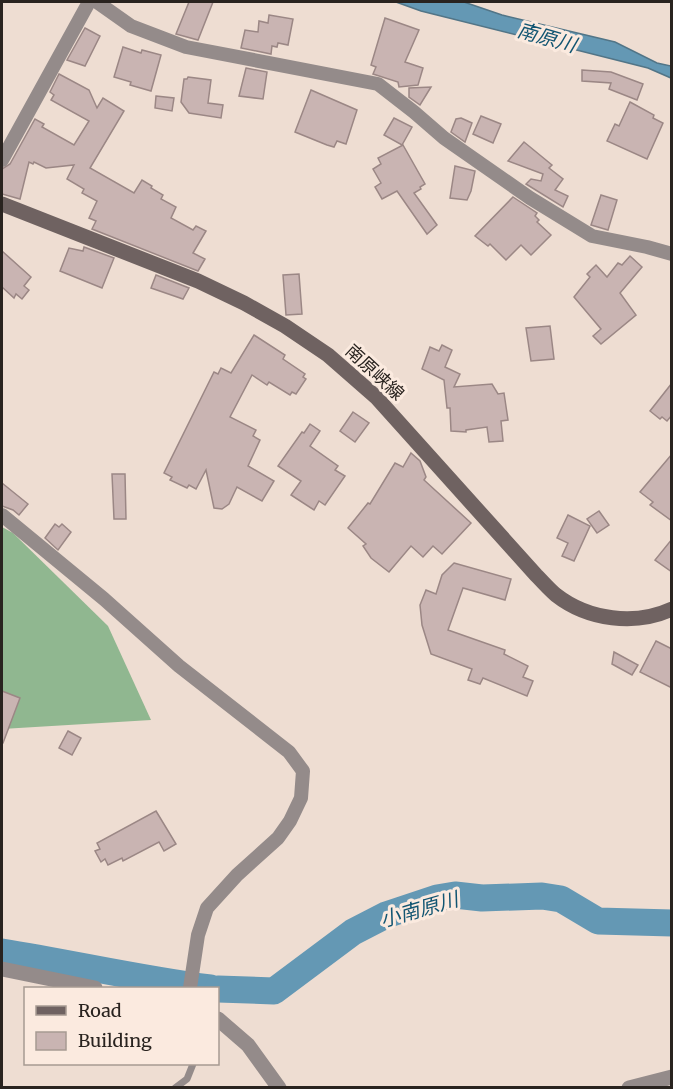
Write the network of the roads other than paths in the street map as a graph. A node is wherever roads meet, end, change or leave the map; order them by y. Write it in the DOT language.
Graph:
graph roads {
  1 [pos="89,2"];
  2 [pos="97,2"];
  3 [pos="2,160"];
  4 [pos="2,204"];
  5 [pos="672,254"];
  6 [pos="2,515"];
  7 [pos="672,609"];
  8 [pos="2,969"];
  9 [pos="89,987"];
  10 [pos="190,987"];
  11 [pos="219,1020"];
  12 [pos="193,1065"];
  13 [pos="672,1077"];
  14 [pos="175,1088"];
  15 [pos="279,1088"];
  16 [pos="630,1088"];
  1 -- 3 [label="street"];
  2 -- 5 [label="street"];
  4 -- 7 [label="main road, 南原峡線"];
  6 -- 10 [label="street"];
  8 -- 9 [label="street"];
  11 -- 15 [label="street"];
  12 -- 14 [label="lane"];
  13 -- 16 [label="street"];
}
